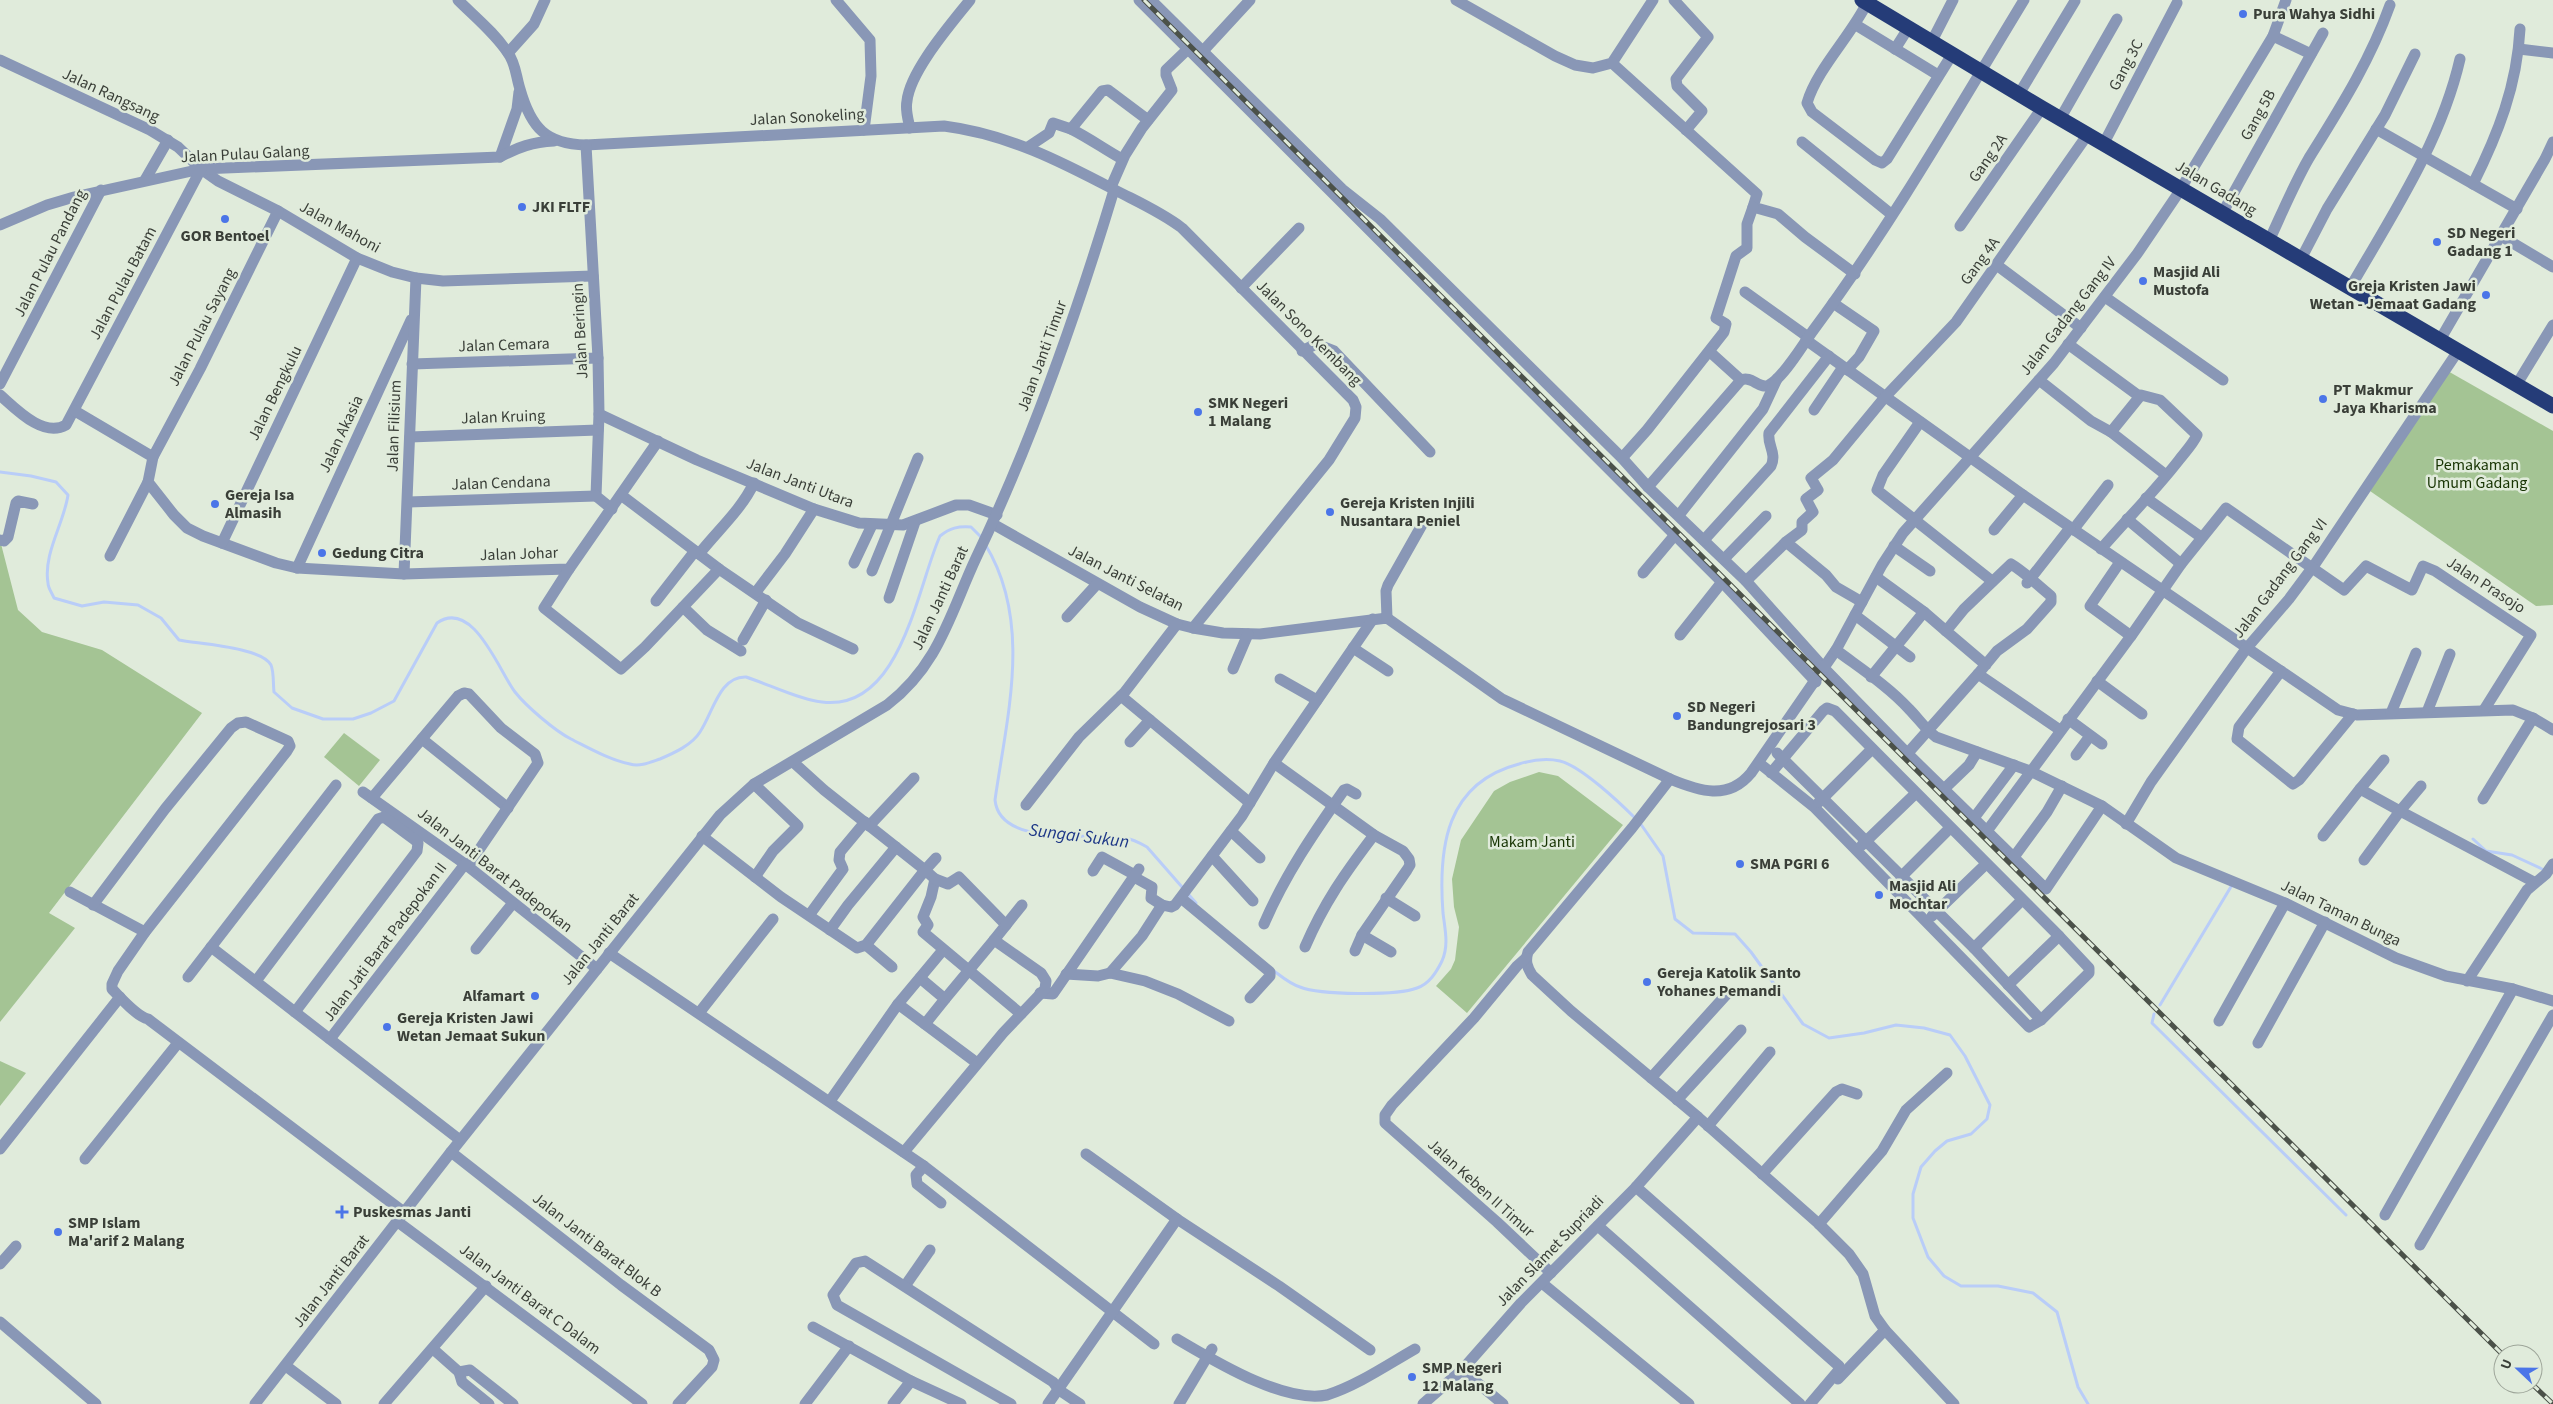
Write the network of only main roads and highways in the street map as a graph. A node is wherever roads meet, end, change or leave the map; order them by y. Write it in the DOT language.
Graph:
graph roads {
  1 [pos="1864,2"];
  2 [pos="2553,406"];
  1 -- 2 [label="highway, Jalan Gadang"];
}
